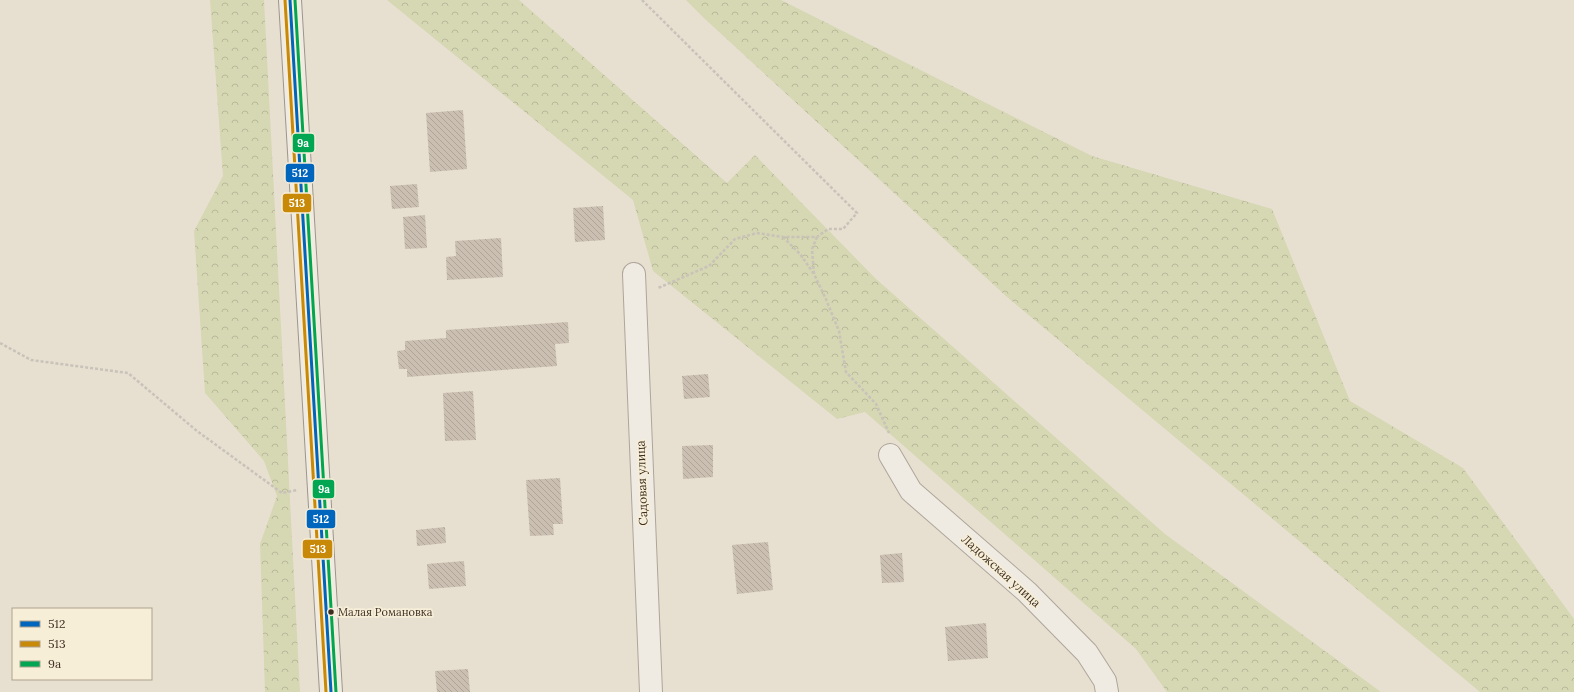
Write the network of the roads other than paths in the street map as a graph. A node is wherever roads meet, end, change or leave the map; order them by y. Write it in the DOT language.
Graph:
graph roads {
  1 [pos="290,0"];
  2 [pos="634,283"];
  3 [pos="890,455"];
  4 [pos="331,692"];
  5 [pos="651,692"];
  6 [pos="1107,692"];
  1 -- 4 [label="street"];
  2 -- 5 [label="street, Садовая улица"];
  3 -- 6 [label="street, Ладожская улица"];
}
